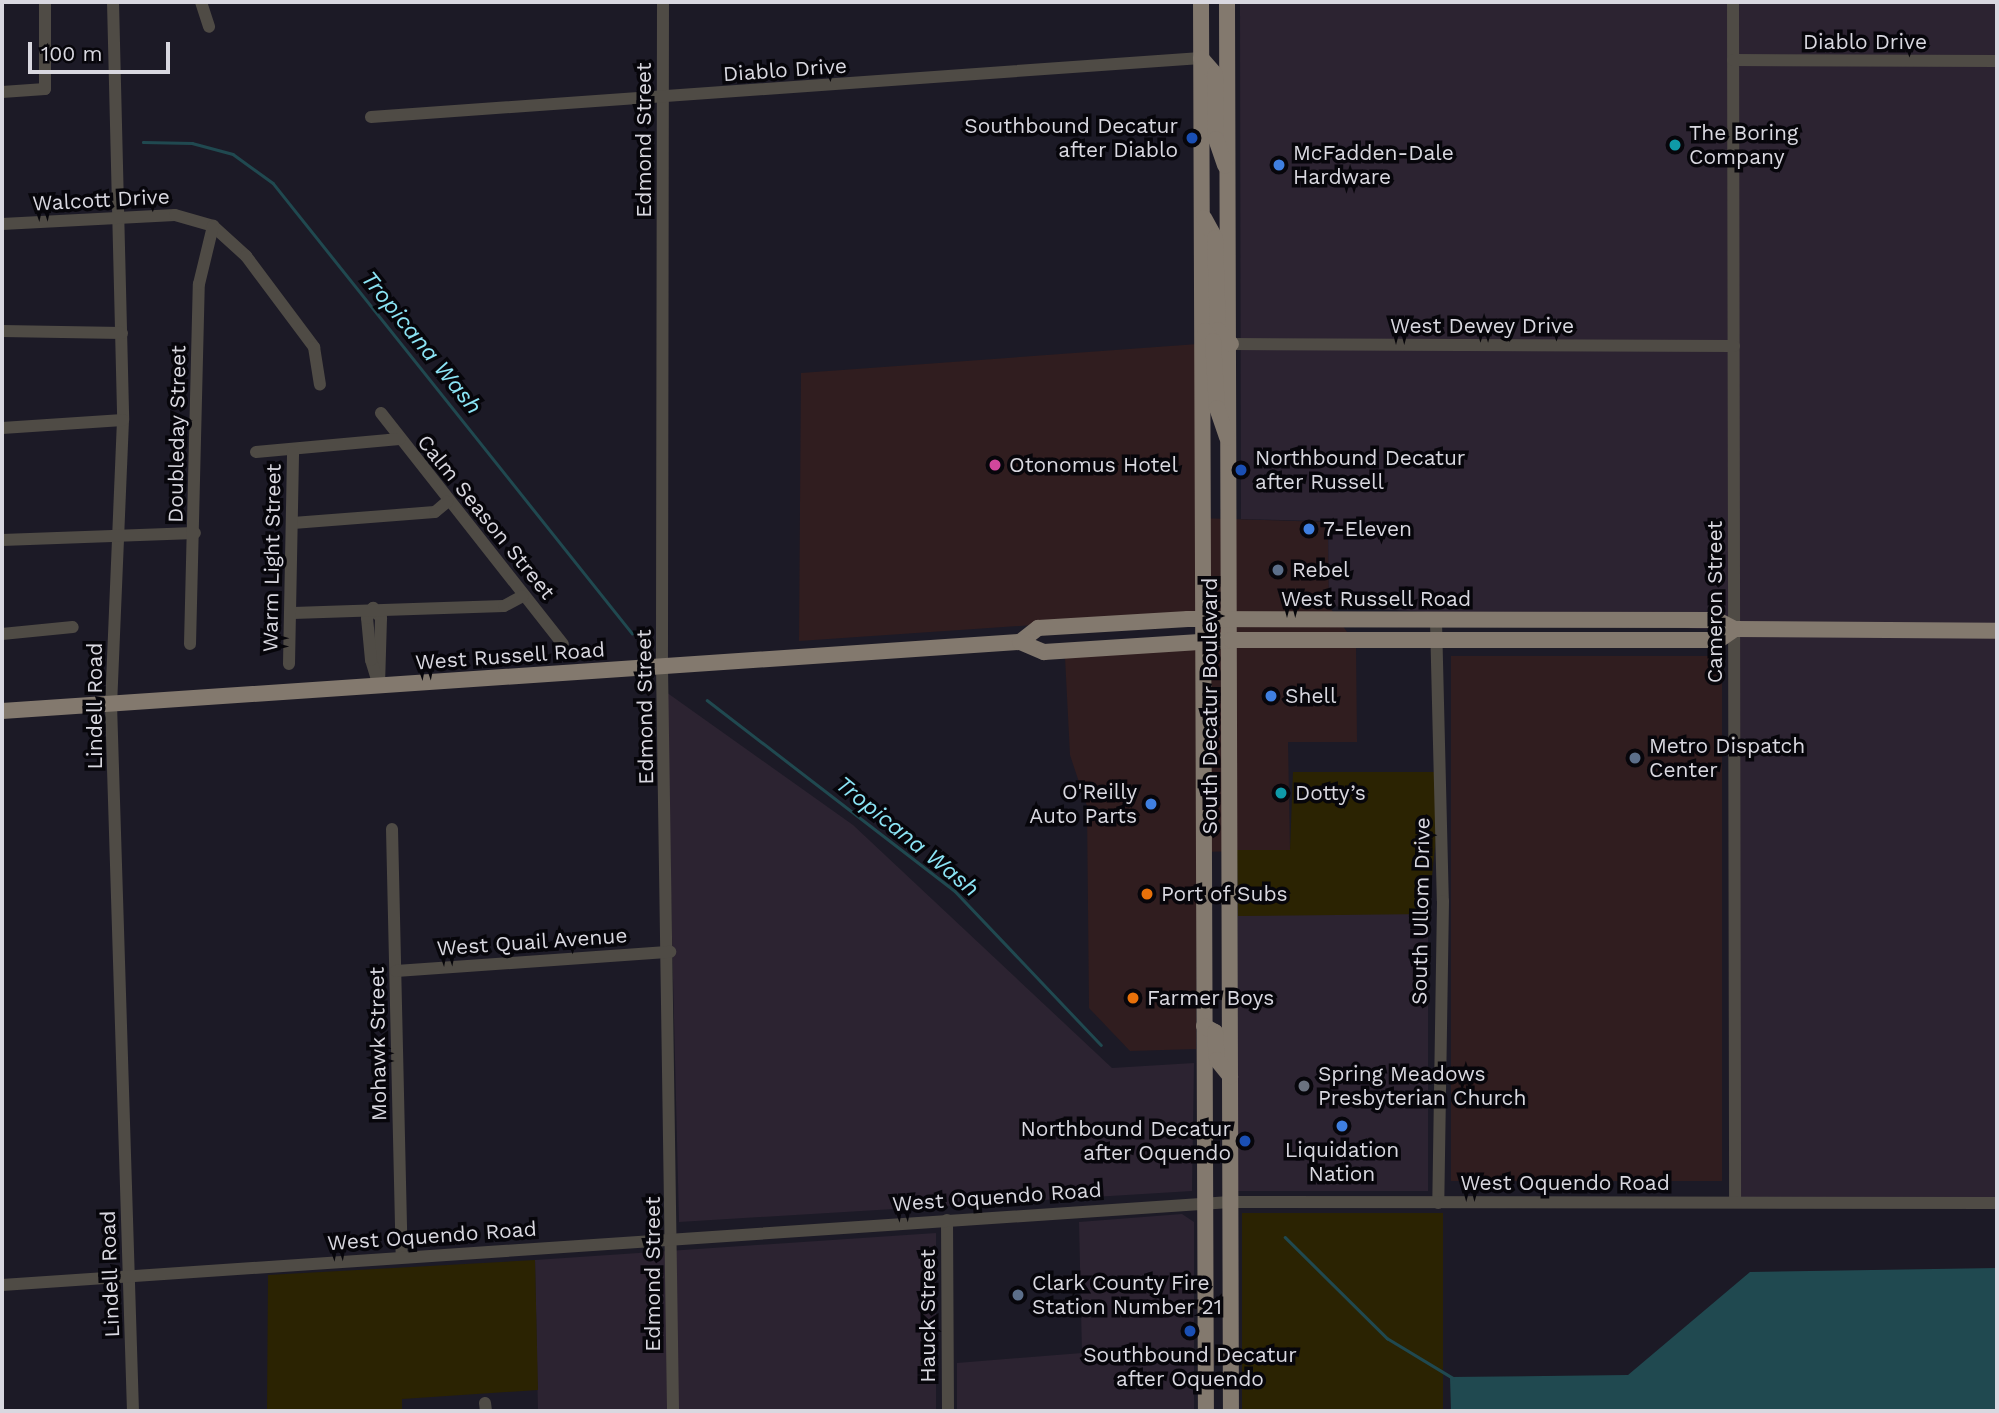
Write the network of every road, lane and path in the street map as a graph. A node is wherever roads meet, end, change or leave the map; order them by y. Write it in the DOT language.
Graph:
graph roads {
  1 [pos="45,2"];
  2 [pos="113,2"];
  3 [pos="201,2"];
  4 [pos="663,2"];
  5 [pos="1201,2"];
  6 [pos="1227,2"];
  7 [pos="1733,2"];
  8 [pos="209,27"];
  9 [pos="1201,58"];
  10 [pos="1733,60"];
  11 [pos="1997,61"];
  12 [pos="2,92"];
  13 [pos="664,98"];
  14 [pos="371,117"];
  15 [pos="1229,178"];
  16 [pos="1203,216"];
  17 [pos="116,217"];
  18 [pos="2,224"];
  19 [pos="213,226"];
  20 [pos="1203,328"];
  21 [pos="2,331"];
  22 [pos="122,333"];
  23 [pos="1231,344"];
  24 [pos="1734,346"];
  25 [pos="320,385"];
  26 [pos="381,413"];
  27 [pos="123,420"];
  28 [pos="2,428"];
  29 [pos="399,439"];
  30 [pos="1231,449"];
  31 [pos="256,452"];
  32 [pos="293,452"];
  33 [pos="447,502"];
  34 [pos="293,523"];
  35 [pos="117,532"];
  36 [pos="195,533"];
  37 [pos="2,540"];
  38 [pos="523,596"];
  39 [pos="373,608"];
  40 [pos="293,613"];
  41 [pos="1230,619"];
  42 [pos="1203,620"];
  43 [pos="1436,621"];
  44 [pos="73,627"];
  45 [pos="1735,629"];
  46 [pos="1997,631"];
  47 [pos="2,634"];
  48 [pos="1203,640"];
  49 [pos="1231,640"];
  50 [pos="1439,641"];
  51 [pos="1020,642"];
  52 [pos="190,644"];
  53 [pos="563,644"];
  54 [pos="289,664"];
  55 [pos="662,667"];
  56 [pos="379,686"];
  57 [pos="111,704"];
  58 [pos="2,711"];
  59 [pos="392,829"];
  60 [pos="670,952"];
  61 [pos="396,971"];
  62 [pos="1204,1026"];
  63 [pos="1230,1076"];
  64 [pos="1230,1202"];
  65 [pos="1735,1202"];
  66 [pos="1205,1203"];
  67 [pos="1438,1203"];
  68 [pos="1997,1203"];
  69 [pos="947,1220"];
  70 [pos="672,1239"];
  71 [pos="402,1257"];
  72 [pos="130,1276"];
  73 [pos="2,1285"];
  74 [pos="133,1411"];
  75 [pos="673,1411"];
  76 [pos="948,1411"];
  77 [pos="1206,1411"];
  78 [pos="1231,1411"];
  1 -- 12 [label="street"];
  2 -- 17 [label="street, Lindell Road"];
  3 -- 8 [label="street"];
  4 -- 13 [label="street, Edmond Street"];
  5 -- 9 [label="main road, South Decatur Boulevard"];
  6 -- 15 [label="main road, South Decatur Boulevard"];
  7 -- 10 [label="street, Cameron Street"];
  9 -- 13 [label="street, Diablo Drive"];
  9 -- 15 [label="main road"];
  9 -- 16 [label="main road, South Decatur Boulevard"];
  10 -- 11 [label="street, Diablo Drive"];
  10 -- 24 [label="street, Cameron Street"];
  13 -- 14 [label="street, Diablo Drive"];
  13 -- 55 [label="street, Edmond Street"];
  15 -- 23 [label="main road, South Decatur Boulevard"];
  16 -- 20 [label="main road, South Decatur Boulevard"];
  16 -- 23 [label="main road"];
  17 -- 18 [label="street, Walcott Drive"];
  17 -- 19 [label="street, Walcott Drive"];
  17 -- 22 [label="street, Lindell Road"];
  19 -- 25 [label="street, Walcott Drive"];
  19 -- 36 [label="street, Doubleday Street"];
  20 -- 30 [label="main road"];
  20 -- 42 [label="main road, South Decatur Boulevard"];
  21 -- 22 [label="street"];
  22 -- 27 [label="street, Lindell Road"];
  23 -- 24 [label="street, West Dewey Drive"];
  23 -- 30 [label="main road, South Decatur Boulevard"];
  24 -- 45 [label="street, Cameron Street"];
  26 -- 29 [label="street, Calm Season Street"];
  27 -- 28 [label="street"];
  27 -- 35 [label="street, Lindell Road"];
  29 -- 32 [label="street"];
  29 -- 33 [label="street, Calm Season Street"];
  30 -- 41 [label="main road, South Decatur Boulevard"];
  31 -- 32 [label="street"];
  32 -- 34 [label="street, Warm Light Street"];
  33 -- 34 [label="street"];
  33 -- 38 [label="street, Calm Season Street"];
  34 -- 40 [label="street, Warm Light Street"];
  35 -- 36 [label="street"];
  35 -- 37 [label="street"];
  35 -- 57 [label="street, Lindell Road"];
  36 -- 52 [label="street, Doubleday Street"];
  38 -- 39 [label="street"];
  38 -- 53 [label="street, Calm Season Street"];
  39 -- 40 [label="street"];
  39 -- 56 [label="street"];
  40 -- 54 [label="street, Warm Light Street"];
  41 -- 42 [label="main road, West Russell Road"];
  41 -- 43 [label="main road, West Russell Road"];
  41 -- 49 [label="main road, South Decatur Boulevard"];
  42 -- 48 [label="main road, South Decatur Boulevard"];
  42 -- 51 [label="main road, West Russell Road"];
  43 -- 45 [label="main road, West Russell Road"];
  43 -- 50 [label="street, South Ullom Drive"];
  44 -- 47 [label="street"];
  45 -- 46 [label="main road, West Russell Road"];
  45 -- 50 [label="main road, West Russell Road"];
  45 -- 65 [label="street, Cameron Street"];
  48 -- 49 [label="main road, West Russell Road"];
  48 -- 51 [label="main road, West Russell Road"];
  48 -- 62 [label="main road, South Decatur Boulevard"];
  49 -- 50 [label="main road, West Russell Road"];
  49 -- 63 [label="main road, South Decatur Boulevard"];
  50 -- 67 [label="street, South Ullom Drive"];
  51 -- 55 [label="main road, West Russell Road"];
  55 -- 56 [label="main road, West Russell Road"];
  55 -- 60 [label="street, Edmond Street"];
  56 -- 57 [label="main road, West Russell Road"];
  57 -- 58 [label="main road, West Russell Road"];
  57 -- 72 [label="street, Lindell Road"];
  59 -- 61 [label="street, Mohawk Street"];
  60 -- 61 [label="street, West Quail Avenue"];
  60 -- 70 [label="street, Edmond Street"];
  61 -- 71 [label="street, Mohawk Street"];
  62 -- 63 [label="main road"];
  62 -- 66 [label="main road, South Decatur Boulevard"];
  63 -- 64 [label="main road, South Decatur Boulevard"];
  64 -- 66 [label="street, West Oquendo Road"];
  64 -- 67 [label="street, West Oquendo Road"];
  64 -- 78 [label="main road, South Decatur Boulevard"];
  65 -- 67 [label="street, West Oquendo Road"];
  65 -- 68 [label="street, West Oquendo Road"];
  66 -- 69 [label="street, West Oquendo Road"];
  66 -- 77 [label="main road, South Decatur Boulevard"];
  69 -- 70 [label="street, West Oquendo Road"];
  69 -- 76 [label="street, Hauck Street"];
  70 -- 71 [label="street, West Oquendo Road"];
  70 -- 75 [label="street, Edmond Street"];
  71 -- 72 [label="street, West Oquendo Road"];
  72 -- 73 [label="street, West Oquendo Road"];
  72 -- 74 [label="street, Lindell Road"];
}
